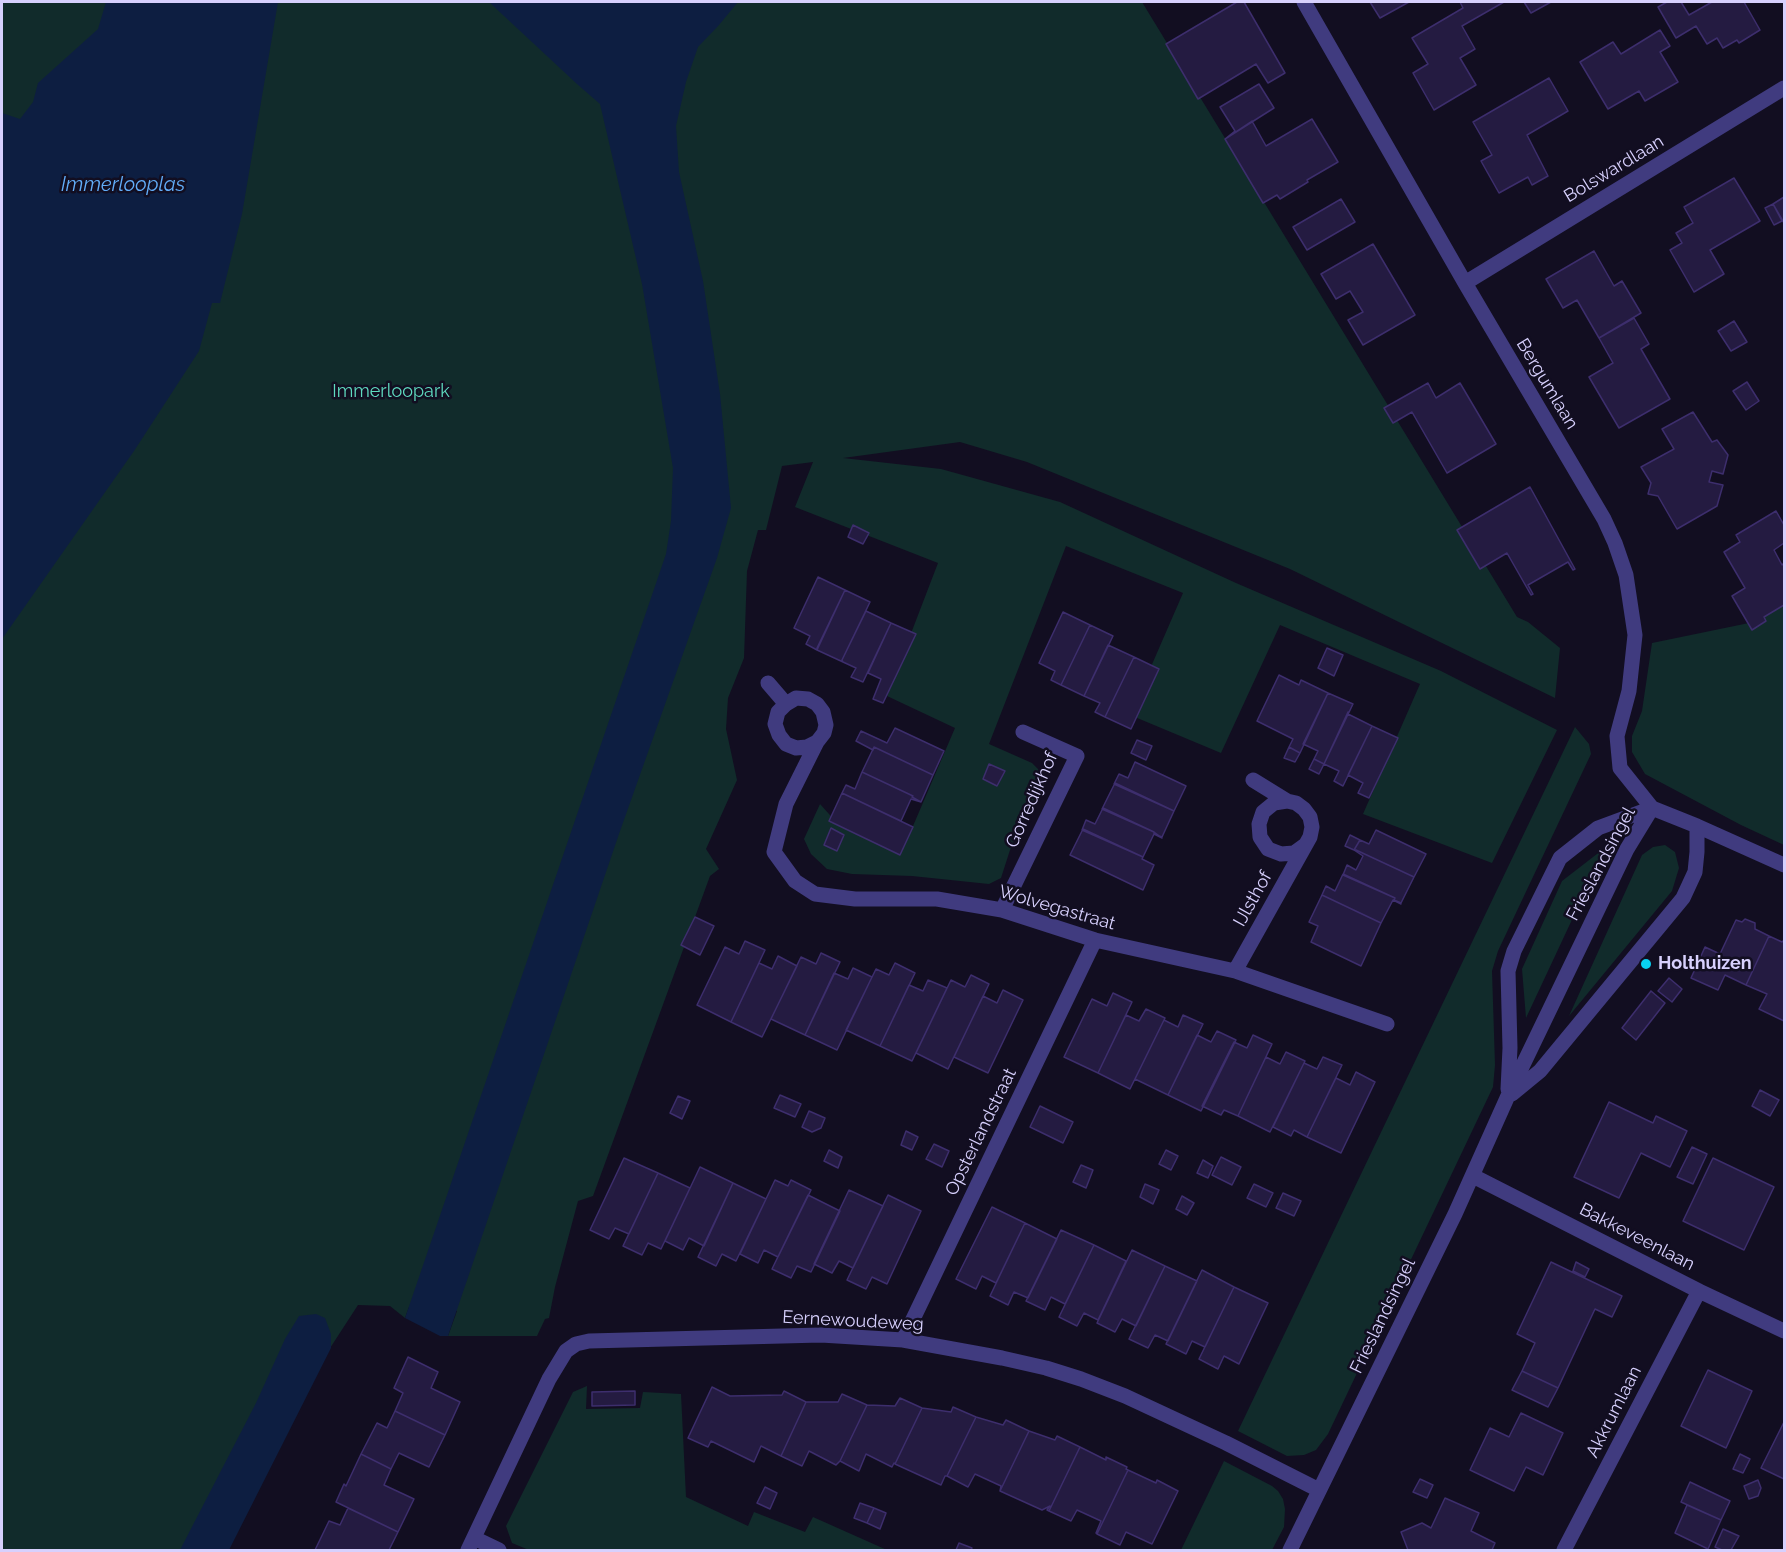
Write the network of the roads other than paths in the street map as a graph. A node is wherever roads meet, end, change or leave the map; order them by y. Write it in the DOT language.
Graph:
graph roads {
  1 [pos="1304,2"];
  2 [pos="1785,88"];
  3 [pos="1465,283"];
  4 [pos="768,683"];
  5 [pos="786,704"];
  6 [pos="1023,732"];
  7 [pos="817,742"];
  8 [pos="1253,780"];
  9 [pos="1287,801"];
  10 [pos="1652,808"];
  11 [pos="1697,826"];
  12 [pos="1305,845"];
  13 [pos="1785,865"];
  14 [pos="1002,910"];
  15 [pos="1095,940"];
  16 [pos="1235,971"];
  17 [pos="1387,1024"];
  18 [pos="1508,1098"];
  19 [pos="1473,1176"];
  20 [pos="1699,1291"];
  21 [pos="1785,1331"];
  22 [pos="903,1340"];
  23 [pos="1319,1490"];
  24 [pos="471,1544"];
  25 [pos="499,1551"];
  26 [pos="1290,1551"];
  27 [pos="1564,1551"];
  1 -- 3 [label="street, Bergumlaan"];
  2 -- 3 [label="street, Bolswardlaan"];
  3 -- 10 [label="street, Bergumlaan"];
  4 -- 5 [label="street"];
  5 -- 7 [label="street"];
  5 -- 7 [label="street"];
  6 -- 14 [label="street, Gorredijkhof"];
  7 -- 14 [label="street, Wolvegastraat"];
  8 -- 9 [label="street, IJlsthof"];
  9 -- 12 [label="street, IJlsthof"];
  9 -- 12 [label="street, IJlsthof"];
  10 -- 11 [label="street"];
  10 -- 18 [label="street, Frieslandsingel"];
  10 -- 18 [label="street, Frieslandsingel"];
  11 -- 13 [label="street"];
  11 -- 18 [label="street"];
  12 -- 16 [label="street, IJlsthof"];
  14 -- 15 [label="street, Wolvegastraat"];
  15 -- 16 [label="street, Wolvegastraat"];
  15 -- 22 [label="street, Opsterlandstraat"];
  16 -- 17 [label="street, Wolvegastraat"];
  18 -- 19 [label="street, Frieslandsingel"];
  19 -- 20 [label="street, Bakkeveenlaan"];
  19 -- 23 [label="street, Frieslandsingel"];
  20 -- 21 [label="street, Bakkeveenlaan"];
  20 -- 27 [label="street, Akkrumlaan"];
  22 -- 23 [label="street, Eernewoudeweg"];
  22 -- 24 [label="street, Eernewoudeweg"];
  23 -- 26 [label="street, Frieslandsingel"];
  24 -- 25 [label="street, Eernewoudeweg"];
}
